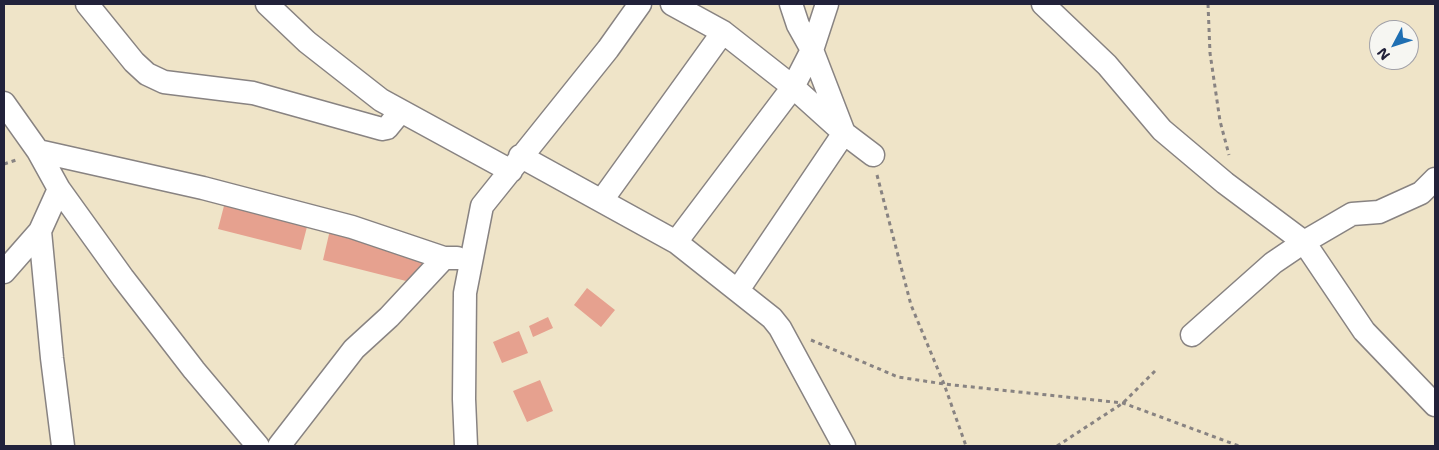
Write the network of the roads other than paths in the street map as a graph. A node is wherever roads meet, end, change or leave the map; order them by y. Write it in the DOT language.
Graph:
graph roads {
  1 [pos="87,4"];
  2 [pos="267,4"];
  3 [pos="640,4"];
  4 [pos="672,4"];
  5 [pos="791,4"];
  6 [pos="827,4"];
  7 [pos="1043,4"];
  8 [pos="723,32"];
  9 [pos="812,50"];
  10 [pos="793,87"];
  11 [pos="4,103"];
  12 [pos="400,112"];
  13 [pos="844,133"];
  14 [pos="38,151"];
  15 [pos="873,155"];
  16 [pos="516,164"];
  17 [pos="1435,179"];
  18 [pos="59,188"];
  19 [pos="602,200"];
  20 [pos="40,231"];
  21 [pos="676,242"];
  22 [pos="1304,242"];
  23 [pos="444,258"];
  24 [pos="474,258"];
  25 [pos="4,272"];
  26 [pos="738,290"];
  27 [pos="1192,335"];
  28 [pos="1435,405"];
  29 [pos="63,446"];
  30 [pos="258,446"];
  31 [pos="279,446"];
  32 [pos="466,446"];
  33 [pos="844,446"];
  1 -- 12 [label="street"];
  2 -- 12 [label="street"];
  3 -- 16 [label="street"];
  4 -- 8 [label="street"];
  5 -- 9 [label="street"];
  6 -- 9 [label="street"];
  7 -- 22 [label="street"];
  8 -- 10 [label="street"];
  8 -- 19 [label="street"];
  9 -- 10 [label="street"];
  9 -- 13 [label="street"];
  10 -- 13 [label="street"];
  10 -- 21 [label="street"];
  11 -- 14 [label="street"];
  12 -- 16 [label="street"];
  13 -- 15 [label="street"];
  13 -- 26 [label="street"];
  14 -- 18 [label="street"];
  14 -- 23 [label="street"];
  16 -- 19 [label="street"];
  16 -- 24 [label="street"];
  17 -- 22 [label="street"];
  18 -- 20 [label="street"];
  18 -- 30 [label="street"];
  19 -- 21 [label="street"];
  20 -- 25 [label="street"];
  20 -- 29 [label="street"];
  21 -- 26 [label="street"];
  22 -- 27 [label="street"];
  22 -- 28 [label="street"];
  23 -- 24 [label="street"];
  23 -- 31 [label="street"];
  24 -- 32 [label="street"];
  26 -- 33 [label="street"];
}
